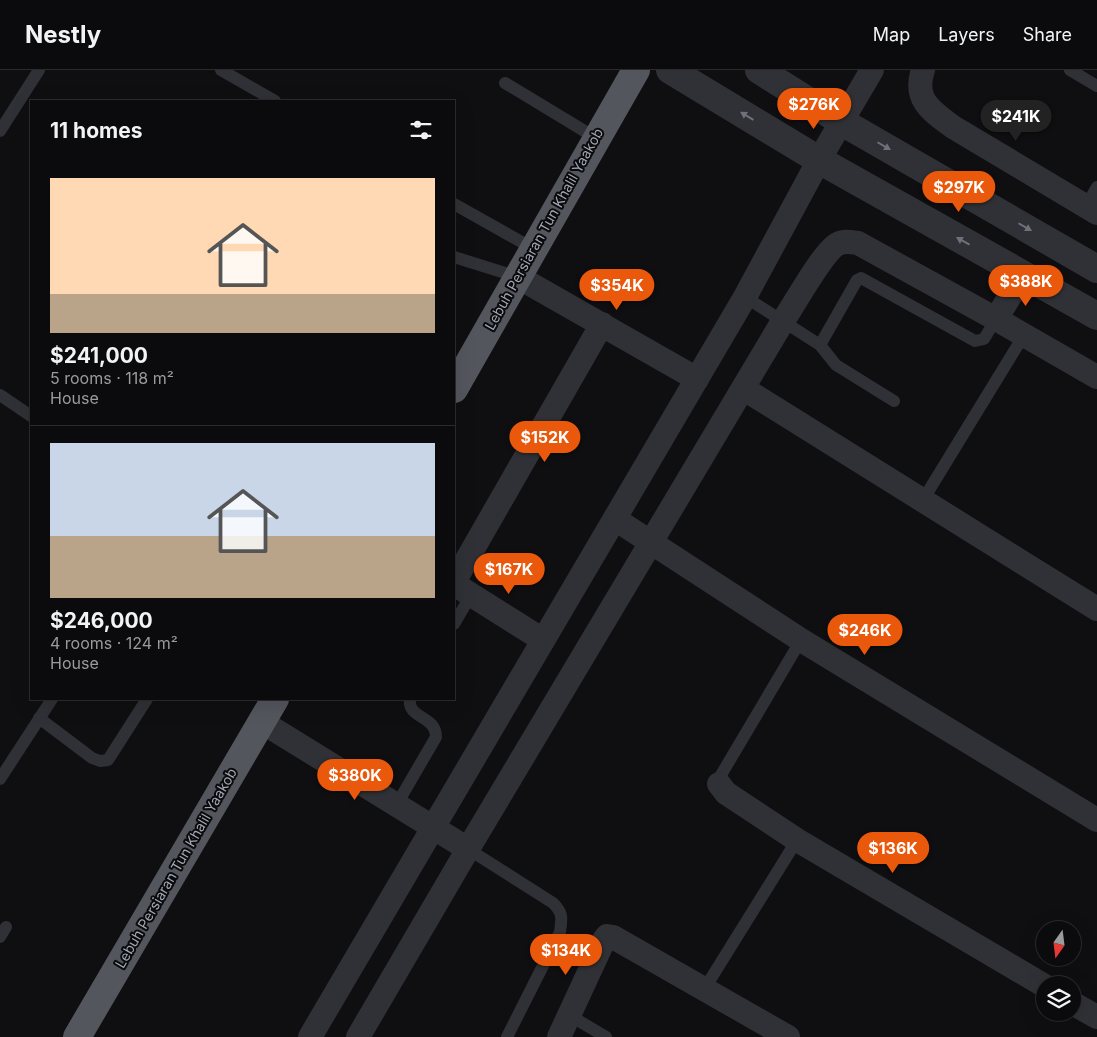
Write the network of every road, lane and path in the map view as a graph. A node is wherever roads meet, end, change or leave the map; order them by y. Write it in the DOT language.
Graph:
graph roads {
  1 [pos="39,70"];
  2 [pos="221,70"];
  3 [pos="636,70"];
  4 [pos="670,70"];
  5 [pos="758,70"];
  6 [pos="872,70"];
  7 [pos="923,70"];
  8 [pos="1070,70"];
  9 [pos="505,82"];
  10 [pos="1097,86"];
  11 [pos="273,100"];
  12 [pos="842,122"];
  13 [pos="0,131"];
  14 [pos="596,138"];
  15 [pos="818,160"];
  16 [pos="1093,202"];
  17 [pos="455,205"];
  18 [pos="534,249"];
  19 [pos="455,257"];
  20 [pos="1097,269"];
  21 [pos="1024,274"];
  22 [pos="518,277"];
  23 [pos="745,297"];
  24 [pos="1097,316"];
  25 [pos="996,319"];
  26 [pos="783,321"];
  27 [pos="602,324"];
  28 [pos="1024,335"];
  29 [pos="820,345"];
  30 [pos="1097,377"];
  31 [pos="697,378"];
  32 [pos="455,387"];
  33 [pos="744,389"];
  34 [pos="0,395"];
  35 [pos="894,400"];
  36 [pos="30,415"];
  37 [pos="923,500"];
  38 [pos="615,519"];
  39 [pos="651,542"];
  40 [pos="459,587"];
  41 [pos="1097,609"];
  42 [pos="455,617"];
  43 [pos="543,640"];
  44 [pos="801,640"];
  45 [pos="51,700"];
  46 [pos="146,700"];
  47 [pos="274,700"];
  48 [pos="410,700"];
  49 [pos="39,718"];
  50 [pos="262,722"];
  51 [pos="0,779"];
  52 [pos="719,784"];
  53 [pos="396,804"];
  54 [pos="1097,820"];
  55 [pos="433,827"];
  56 [pos="797,840"];
  57 [pos="468,849"];
  58 [pos="1036,981"];
  59 [pos="705,988"];
  60 [pos="1081,1008"];
  61 [pos="569,1015"];
  62 [pos="1097,1017"];
  63 [pos="78,1037"];
  64 [pos="310,1037"];
  65 [pos="358,1037"];
  66 [pos="507,1037"];
  67 [pos="559,1037"];
  68 [pos="606,1037"];
  69 [pos="788,1037"];
  1 -- 13 [label="lane"];
  2 -- 11 [label="lane"];
  3 -- 14 [label="highway, Lebuh Persiaran Tun Khalil Yaakob"];
  15 -- 4 [label="street, one-way"];
  5 -- 12 [label="street"];
  6 -- 12 [label="street"];
  7 -- 16 [label="street"];
  8 -- 10 [label="lane"];
  9 -- 14 [label="lane"];
  12 -- 15 [label="street"];
  12 -- 20 [label="street, one-way"];
  14 -- 18 [label="highway, Lebuh Persiaran Tun Khalil Yaakob"];
  21 -- 15 [label="street, one-way"];
  15 -- 23 [label="street"];
  17 -- 18 [label="lane"];
  18 -- 22 [label="highway, Lebuh Persiaran Tun Khalil Yaakob"];
  19 -- 22 [label="lane"];
  21 -- 24 [label="street"];
  21 -- 25 [label="street"];
  22 -- 27 [label="street"];
  22 -- 32 [label="highway, Lebuh Persiaran Tun Khalil Yaakob"];
  23 -- 26 [label="lane"];
  23 -- 31 [label="street"];
  25 -- 26 [label="street"];
  25 -- 28 [label="street"];
  25 -- 29 [label="lane"];
  26 -- 29 [label="lane"];
  26 -- 33 [label="street"];
  27 -- 31 [label="street"];
  27 -- 40 [label="street"];
  28 -- 30 [label="street"];
  28 -- 37 [label="lane"];
  29 -- 35 [label="lane"];
  31 -- 38 [label="street"];
  33 -- 37 [label="street"];
  33 -- 39 [label="street"];
  34 -- 36 [label="lane"];
  37 -- 41 [label="street"];
  38 -- 39 [label="street"];
  38 -- 43 [label="street"];
  39 -- 44 [label="street"];
  39 -- 57 [label="street"];
  40 -- 42 [label="lane"];
  40 -- 43 [label="street"];
  43 -- 55 [label="street"];
  44 -- 52 [label="lane"];
  44 -- 54 [label="street"];
  45 -- 49 [label="lane"];
  46 -- 49 [label="lane"];
  47 -- 50 [label="highway, Lebuh Persiaran Tun Khalil Yaakob"];
  48 -- 53 [label="lane"];
  49 -- 51 [label="lane"];
  50 -- 53 [label="street"];
  50 -- 63 [label="highway, Lebuh Persiaran Tun Khalil Yaakob"];
  52 -- 56 [label="street"];
  53 -- 55 [label="street"];
  55 -- 57 [label="street"];
  55 -- 64 [label="street"];
  56 -- 58 [label="street"];
  56 -- 59 [label="lane"];
  57 -- 65 [label="street"];
  57 -- 66 [label="lane"];
  59 -- 61 [label="street"];
  59 -- 69 [label="street"];
  60 -- 62 [label="street"];
  61 -- 67 [label="street"];
  61 -- 68 [label="lane"];
}
